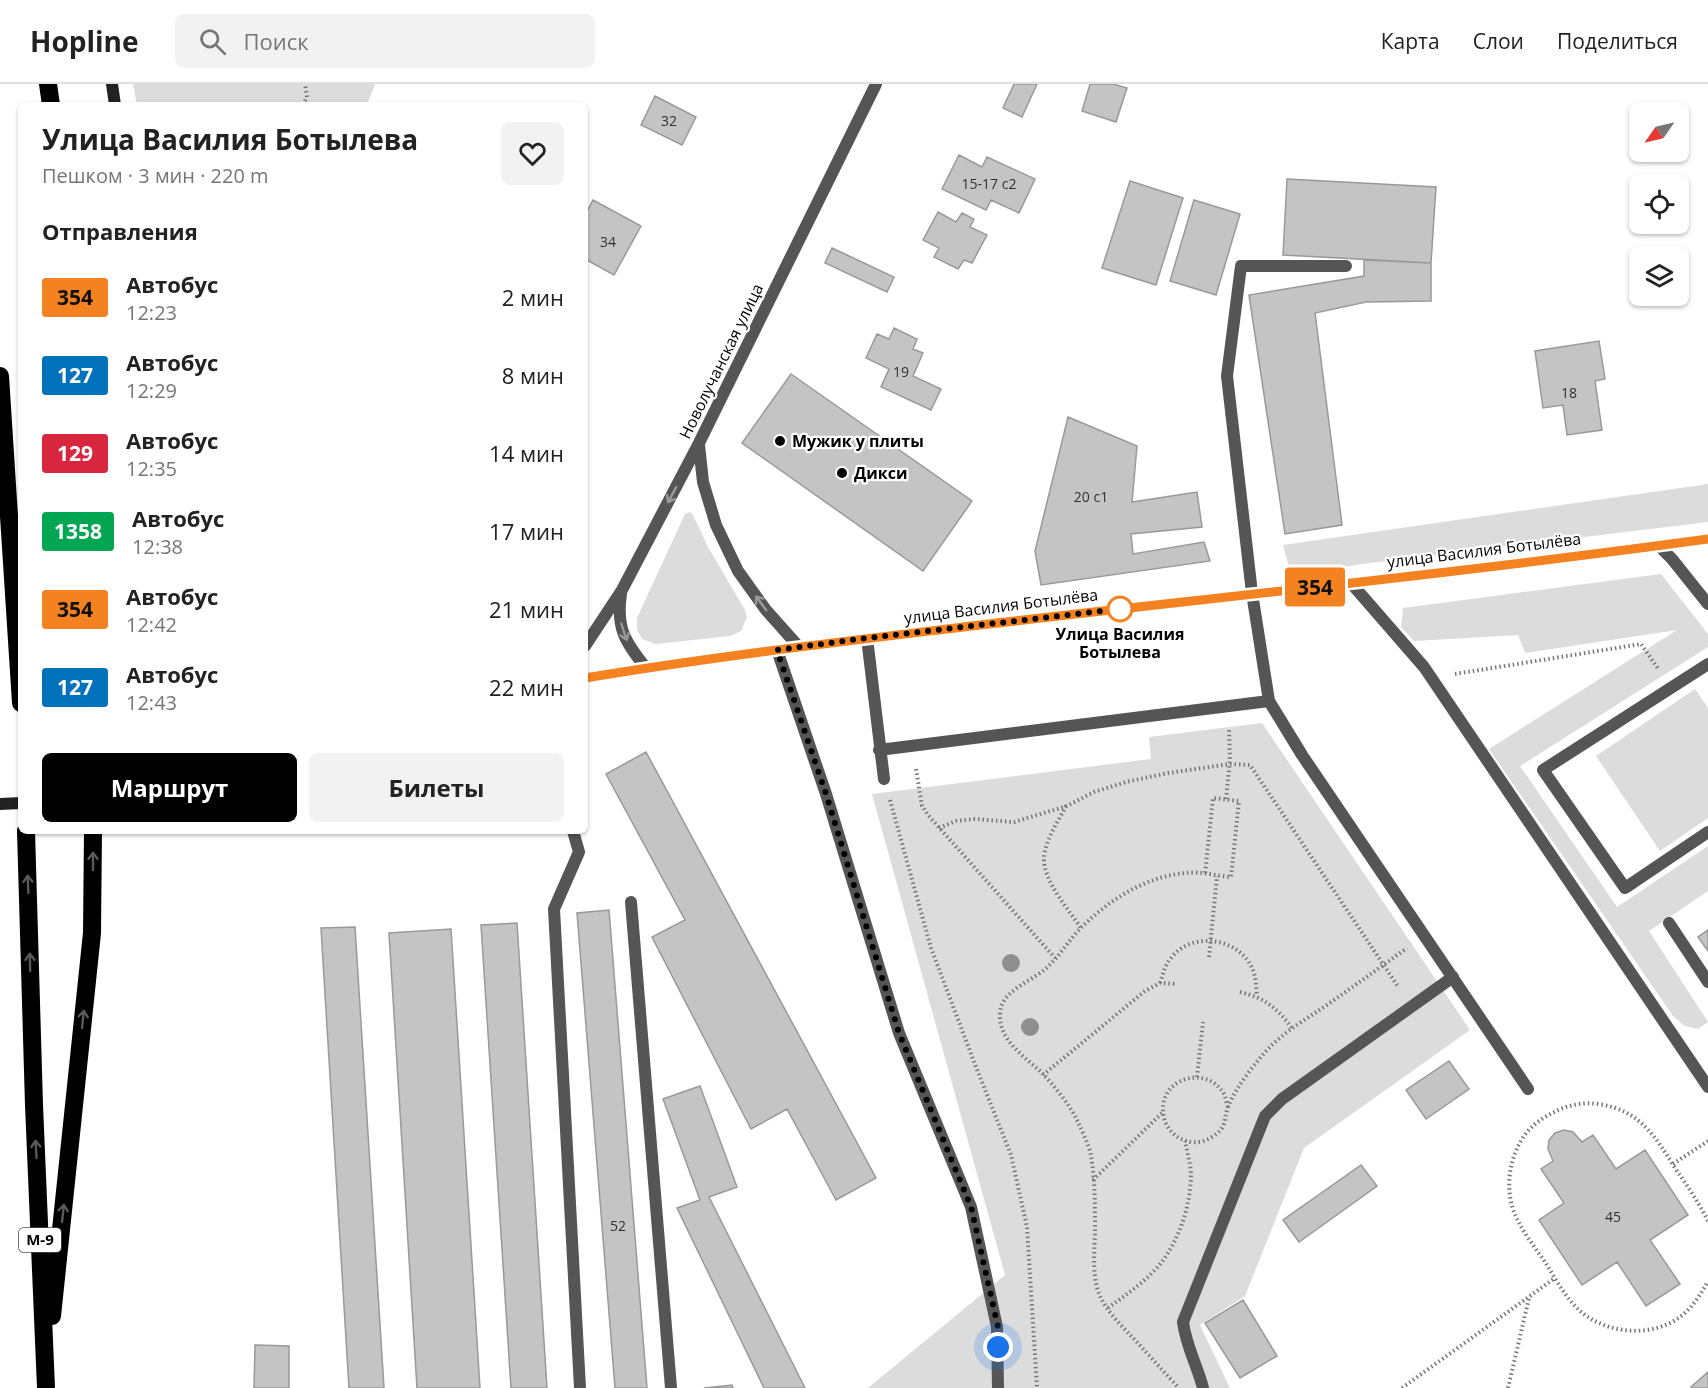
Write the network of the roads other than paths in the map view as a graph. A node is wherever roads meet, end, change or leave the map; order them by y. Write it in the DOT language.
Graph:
graph roads {
  1 [pos="48,84"];
  2 [pos="112,84"];
  3 [pos="876,84"];
  4 [pos="51,102"];
  5 [pos="115,102"];
  6 [pos="1346,266"];
  7 [pos="0,375"];
  8 [pos="699,444"];
  9 [pos="1708,539"];
  10 [pos="1659,546"];
  11 [pos="1351,583"];
  12 [pos="622,590"];
  13 [pos="1252,593"];
  14 [pos="1708,604"];
  15 [pos="18,637"];
  16 [pos="867,638"];
  17 [pos="588,641"];
  18 [pos="799,647"];
  19 [pos="777,650"];
  20 [pos="1708,664"];
  21 [pos="646,668"];
  22 [pos="588,678"];
  23 [pos="1269,701"];
  24 [pos="879,750"];
  25 [pos="884,779"];
  26 [pos="18,803"];
  27 [pos="0,804"];
  28 [pos="1708,832"];
  29 [pos="26,834"];
  30 [pos="93,834"];
  31 [pos="574,834"];
  32 [pos="631,902"];
  33 [pos="1669,923"];
  34 [pos="1453,977"];
  35 [pos="1708,982"];
  36 [pos="1708,1087"];
  37 [pos="1528,1089"];
  38 [pos="46,1382"];
  39 [pos="580,1388"];
  40 [pos="671,1388"];
  41 [pos="998,1388"];
  42 [pos="1203,1388"];
  1 -- 4 [label="highway"];
  2 -- 5 [label="street"];
  3 -- 8 [label="street, Новолучанская улица"];
  6 -- 13 [label="street"];
  7 -- 15 [label="highway"];
  8 -- 12 [label="street, Новолучанская улица, one-way"];
  18 -- 8 [label="street, one-way"];
  9 -- 10 [label="street, улица Василия Ботылёва"];
  10 -- 11 [label="street, улица Василия Ботылёва"];
  10 -- 14 [label="street"];
  11 -- 13 [label="street, улица Василия Ботылёва"];
  11 -- 36 [label="street"];
  12 -- 17 [label="street, Новолучанская улица"];
  12 -- 21 [label="street, one-way"];
  13 -- 16 [label="street, улица Василия Ботылёва"];
  13 -- 23 [label="street"];
  16 -- 18 [label="street, улица Василия Ботылёва"];
  16 -- 24 [label="street"];
  18 -- 19 [label="street, улица Василия Ботылёва"];
  19 -- 21 [label="street, улица Василия Ботылёва"];
  19 -- 41 [label="street"];
  20 -- 28 [label="street"];
  21 -- 22 [label="street, улица Василия Ботылёва"];
  23 -- 24 [label="street"];
  23 -- 34 [label="street"];
  24 -- 25 [label="street"];
  26 -- 27 [label="street"];
  38 -- 29 [label="highway, М-9, one-way"];
  38 -- 30 [label="highway, one-way"];
  31 -- 39 [label="street"];
  32 -- 40 [label="street"];
  33 -- 35 [label="street"];
  34 -- 37 [label="street"];
  34 -- 42 [label="street"];
}
